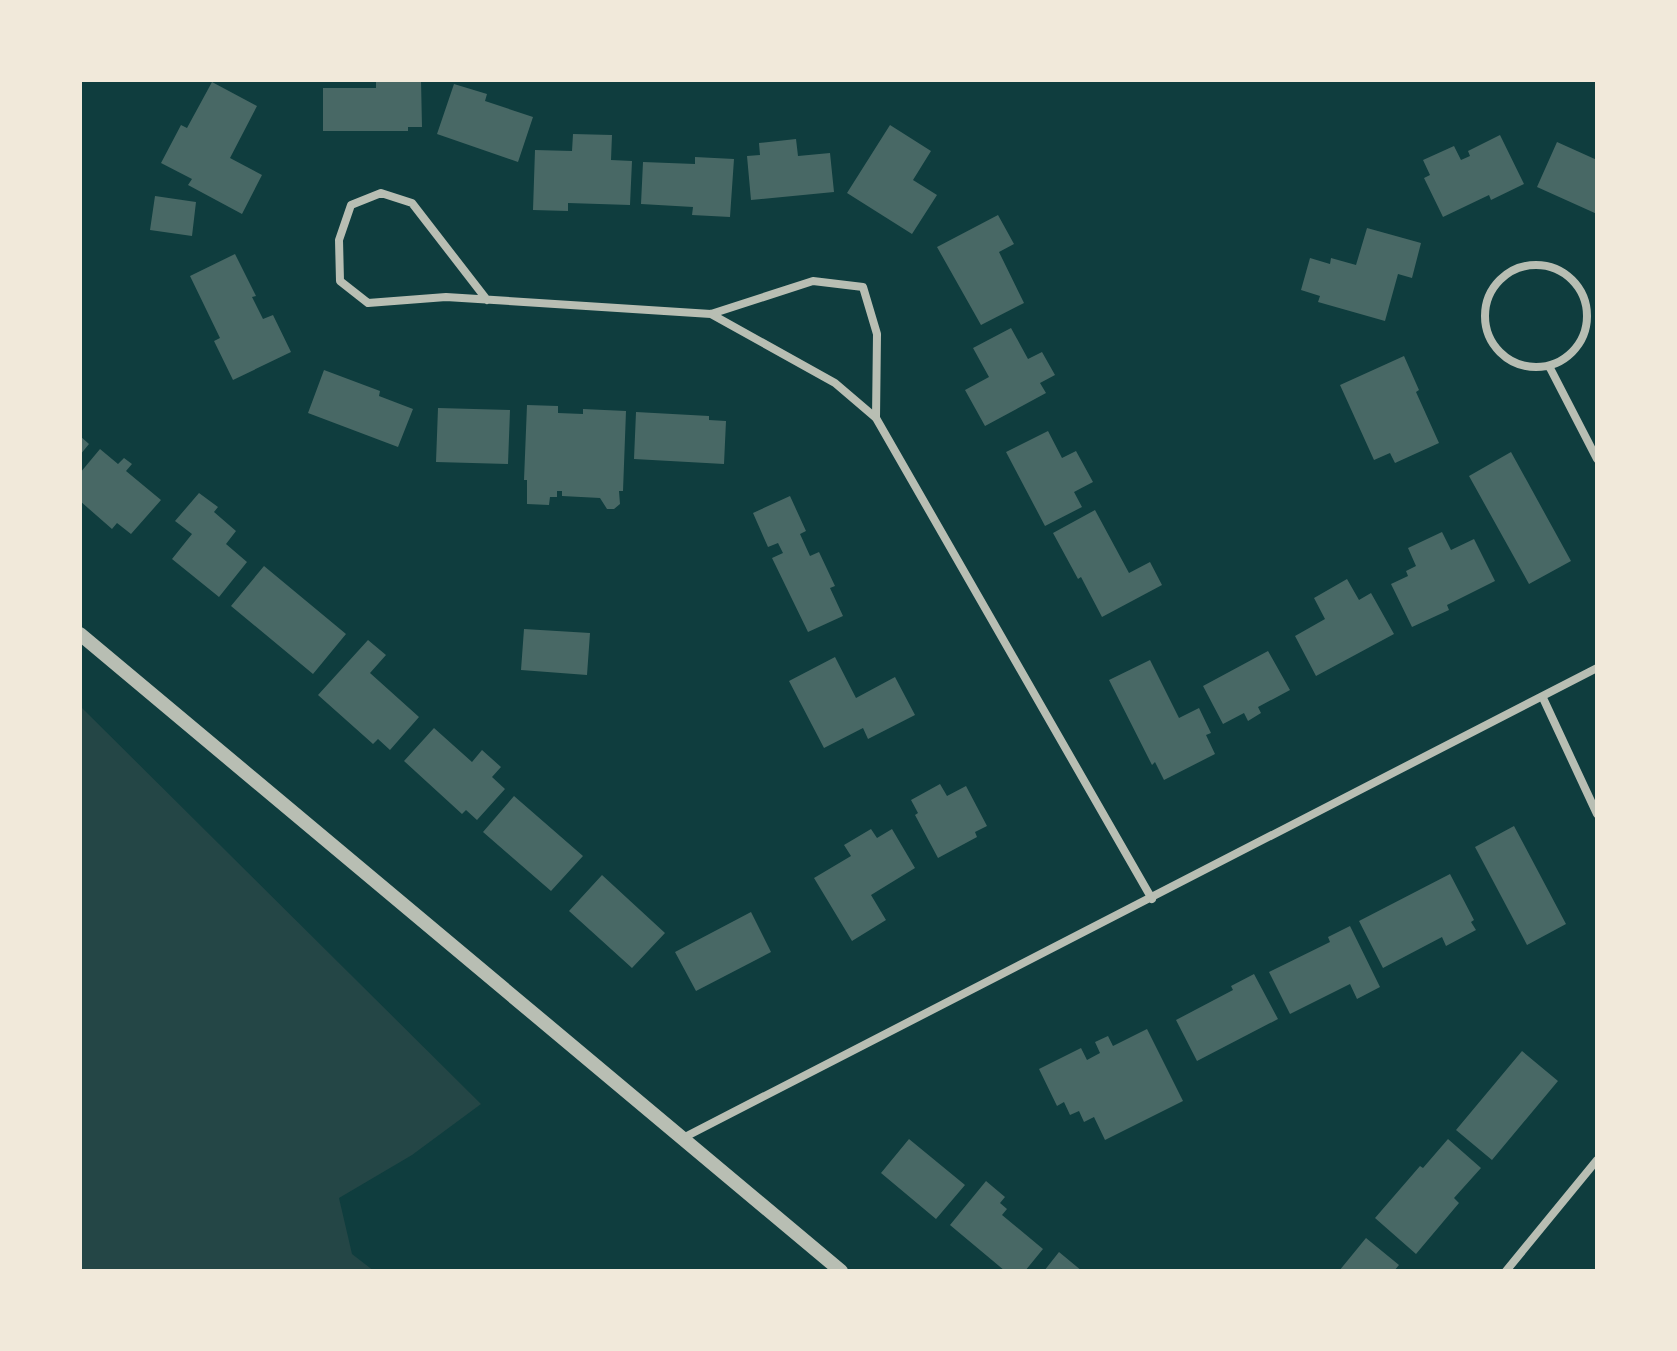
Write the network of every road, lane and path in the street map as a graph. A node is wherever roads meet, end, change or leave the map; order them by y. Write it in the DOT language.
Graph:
graph roads {
  1 [pos="487,300"];
  2 [pos="711,314"];
  3 [pos="1549,366"];
  4 [pos="876,418"];
  5 [pos="1597,459"];
  6 [pos="80,634"];
  7 [pos="1597,668"];
  8 [pos="1543,698"];
  9 [pos="1597,814"];
  10 [pos="1152,899"];
  11 [pos="683,1138"];
  12 [pos="1597,1160"];
  13 [pos="841,1271"];
  14 [pos="1506,1271"];
  1 -- 1 [label="street"];
  1 -- 2 [label="street"];
  2 -- 4 [label="street"];
  2 -- 4 [label="street"];
  3 -- 3 [label="street"];
  3 -- 5 [label="street"];
  4 -- 10 [label="street"];
  6 -- 11 [label="street"];
  7 -- 8 [label="street"];
  8 -- 9 [label="street"];
  8 -- 10 [label="street"];
  10 -- 11 [label="street"];
  11 -- 13 [label="street"];
  12 -- 14 [label="street"];
}
